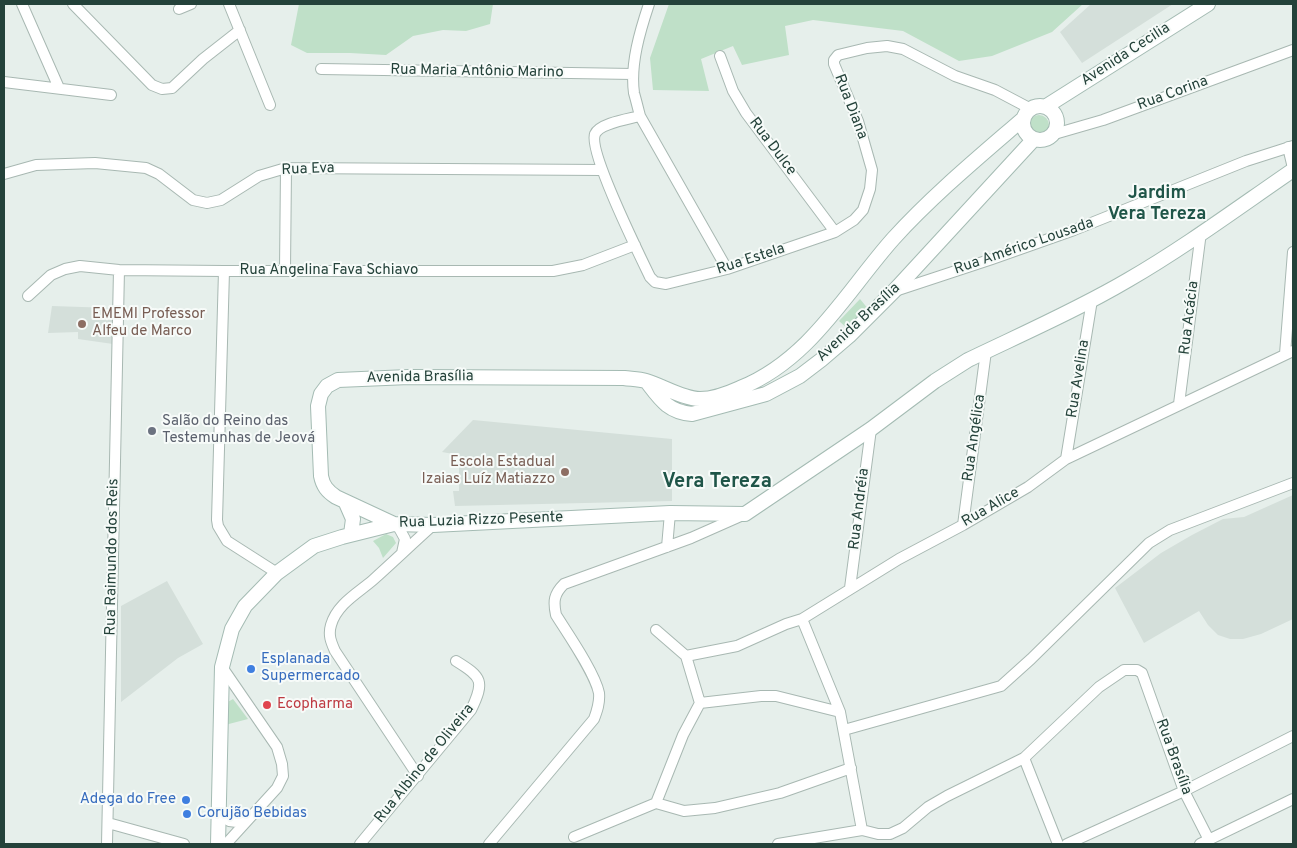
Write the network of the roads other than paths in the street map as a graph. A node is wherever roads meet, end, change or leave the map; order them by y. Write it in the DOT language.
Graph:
graph roads {
  1 [pos="22,4"];
  2 [pos="73,4"];
  3 [pos="191,4"];
  4 [pos="229,4"];
  5 [pos="649,4"];
  6 [pos="1208,4"];
  7 [pos="179,8"];
  8 [pos="240,30"];
  9 [pos="1293,50"];
  10 [pos="720,56"];
  11 [pos="321,69"];
  12 [pos="633,74"];
  13 [pos="4,82"];
  14 [pos="58,88"];
  15 [pos="111,95"];
  16 [pos="270,105"];
  17 [pos="1045,107"];
  18 [pos="1027,113"];
  19 [pos="640,116"];
  20 [pos="1051,135"];
  21 [pos="1034,139"];
  22 [pos="1290,146"];
  23 [pos="286,168"];
  24 [pos="1293,169"];
  25 [pos="602,170"];
  26 [pos="4,174"];
  27 [pos="835,232"];
  28 [pos="1201,232"];
  29 [pos="634,245"];
  30 [pos="1293,252"];
  31 [pos="727,269"];
  32 [pos="119,270"];
  33 [pos="285,270"];
  34 [pos="224,272"];
  35 [pos="894,291"];
  36 [pos="28,296"];
  37 [pos="1092,300"];
  38 [pos="986,351"];
  39 [pos="1289,352"];
  40 [pos="1179,404"];
  41 [pos="703,405"];
  42 [pos="870,430"];
  43 [pos="1066,459"];
  44 [pos="1293,483"];
  45 [pos="346,502"];
  46 [pos="670,513"];
  47 [pos="746,514"];
  48 [pos="394,524"];
  49 [pos="433,525"];
  50 [pos="963,525"];
  51 [pos="351,534"];
  52 [pos="667,547"];
  53 [pos="401,554"];
  54 [pos="277,573"];
  55 [pos="850,588"];
  56 [pos="802,618"];
  57 [pos="656,630"];
  58 [pos="686,656"];
  59 [pos="456,660"];
  60 [pos="222,667"];
  61 [pos="700,703"];
  62 [pos="840,712"];
  63 [pos="844,730"];
  64 [pos="1293,736"];
  65 [pos="1024,758"];
  66 [pos="851,768"];
  67 [pos="418,776"];
  68 [pos="1184,790"];
  69 [pos="1293,799"];
  70 [pos="656,802"];
  71 [pos="218,814"];
  72 [pos="108,823"];
  73 [pos="245,823"];
  74 [pos="862,830"];
  75 [pos="574,837"];
  76 [pos="1204,842"];
  77 [pos="107,844"];
  78 [pos="184,844"];
  79 [pos="218,844"];
  80 [pos="226,844"];
  81 [pos="360,844"];
  82 [pos="489,844"];
  83 [pos="778,844"];
  84 [pos="1058,844"];
  85 [pos="1067,844"];
  1 -- 14 [label="street"];
  2 -- 8 [label="street"];
  3 -- 7 [label="street"];
  4 -- 8 [label="street"];
  5 -- 12 [label="street"];
  6 -- 17 [label="street, Avenida Cecilia"];
  8 -- 16 [label="street"];
  9 -- 20 [label="street, Rua Corina"];
  10 -- 27 [label="street, Rua Dulce"];
  11 -- 12 [label="street, Rua Maria Antônio Marino"];
  12 -- 19 [label="street"];
  13 -- 14 [label="street"];
  14 -- 15 [label="street"];
  17 -- 18 [label="street"];
  17 -- 20 [label="street"];
  18 -- 21 [label="street"];
  18 -- 27 [label="street, Rua Diana"];
  18 -- 41 [label="street, Avenida Brasília"];
  19 -- 25 [label="street"];
  19 -- 31 [label="street"];
  20 -- 21 [label="street"];
  21 -- 35 [label="street, Avenida Brasília"];
  22 -- 24 [label="street"];
  22 -- 35 [label="street, Rua Américo Lousada"];
  23 -- 25 [label="street, Rua Eva"];
  23 -- 26 [label="street, Rua Eva"];
  23 -- 33 [label="street"];
  24 -- 28 [label="street"];
  25 -- 29 [label="street"];
  27 -- 31 [label="street, Rua Estela"];
  28 -- 37 [label="street"];
  28 -- 40 [label="street, Rua Acácia"];
  29 -- 31 [label="street, Rua Estela"];
  29 -- 33 [label="street, Rua Angelina Fava Schiavo"];
  30 -- 39 [label="street"];
  32 -- 34 [label="street, Rua Angelina Fava Schiavo"];
  32 -- 36 [label="street, Rua Angelina Fava Schiavo"];
  32 -- 72 [label="street, Rua Raimundo dos Reis"];
  33 -- 34 [label="street, Rua Angelina Fava Schiavo"];
  34 -- 54 [label="street"];
  35 -- 41 [label="street, Avenida Brasília"];
  37 -- 38 [label="street"];
  37 -- 43 [label="street, Rua Avelina"];
  38 -- 42 [label="street"];
  38 -- 50 [label="street, Rua Angélica"];
  39 -- 40 [label="street, Rua Alice"];
  40 -- 43 [label="street, Rua Alice"];
  41 -- 45 [label="street, Avenida Brasília"];
  42 -- 47 [label="street"];
  42 -- 55 [label="street, Rua Andréia"];
  43 -- 50 [label="street, Rua Alice"];
  44 -- 63 [label="street"];
  45 -- 48 [label="street, Avenida Brasília"];
  45 -- 51 [label="street"];
  46 -- 47 [label="street, Rua Luzia Rizzo Pesente"];
  46 -- 49 [label="street, Rua Luzia Rizzo Pesente"];
  46 -- 52 [label="street"];
  47 -- 52 [label="street"];
  48 -- 49 [label="street, Rua Luzia Rizzo Pesente"];
  48 -- 51 [label="street, Rua Luzia Rizzo Pesente"];
  48 -- 53 [label="street"];
  49 -- 53 [label="street"];
  50 -- 55 [label="street, Rua Alice"];
  51 -- 54 [label="street, Rua Luzia Rizzo Pesente"];
  52 -- 82 [label="street"];
  53 -- 67 [label="street"];
  54 -- 60 [label="street, Rua Luzia Rizzo Pesente"];
  55 -- 56 [label="street, Rua Alice"];
  56 -- 58 [label="street, Rua Alice"];
  56 -- 62 [label="street"];
  57 -- 58 [label="street"];
  58 -- 61 [label="street"];
  59 -- 67 [label="street, Rua Albino de Oliveira"];
  60 -- 71 [label="street, Rua Luzia Rizzo Pesente"];
  60 -- 73 [label="street"];
  61 -- 62 [label="street"];
  61 -- 70 [label="street"];
  62 -- 63 [label="street"];
  63 -- 66 [label="street"];
  64 -- 68 [label="street"];
  65 -- 68 [label="street, Rua Brasília"];
  65 -- 74 [label="street"];
  65 -- 84 [label="street"];
  66 -- 70 [label="street"];
  66 -- 74 [label="street"];
  67 -- 81 [label="street, Rua Albino de Oliveira"];
  68 -- 76 [label="street, Rua Brasília"];
  68 -- 85 [label="street"];
  69 -- 76 [label="street"];
  70 -- 75 [label="street"];
  71 -- 73 [label="street"];
  71 -- 79 [label="street, Rua Luzia Rizzo Pesente"];
  72 -- 77 [label="street, Rua Raimundo dos Reis"];
  72 -- 78 [label="street"];
  73 -- 80 [label="street"];
  74 -- 83 [label="street"];
}
